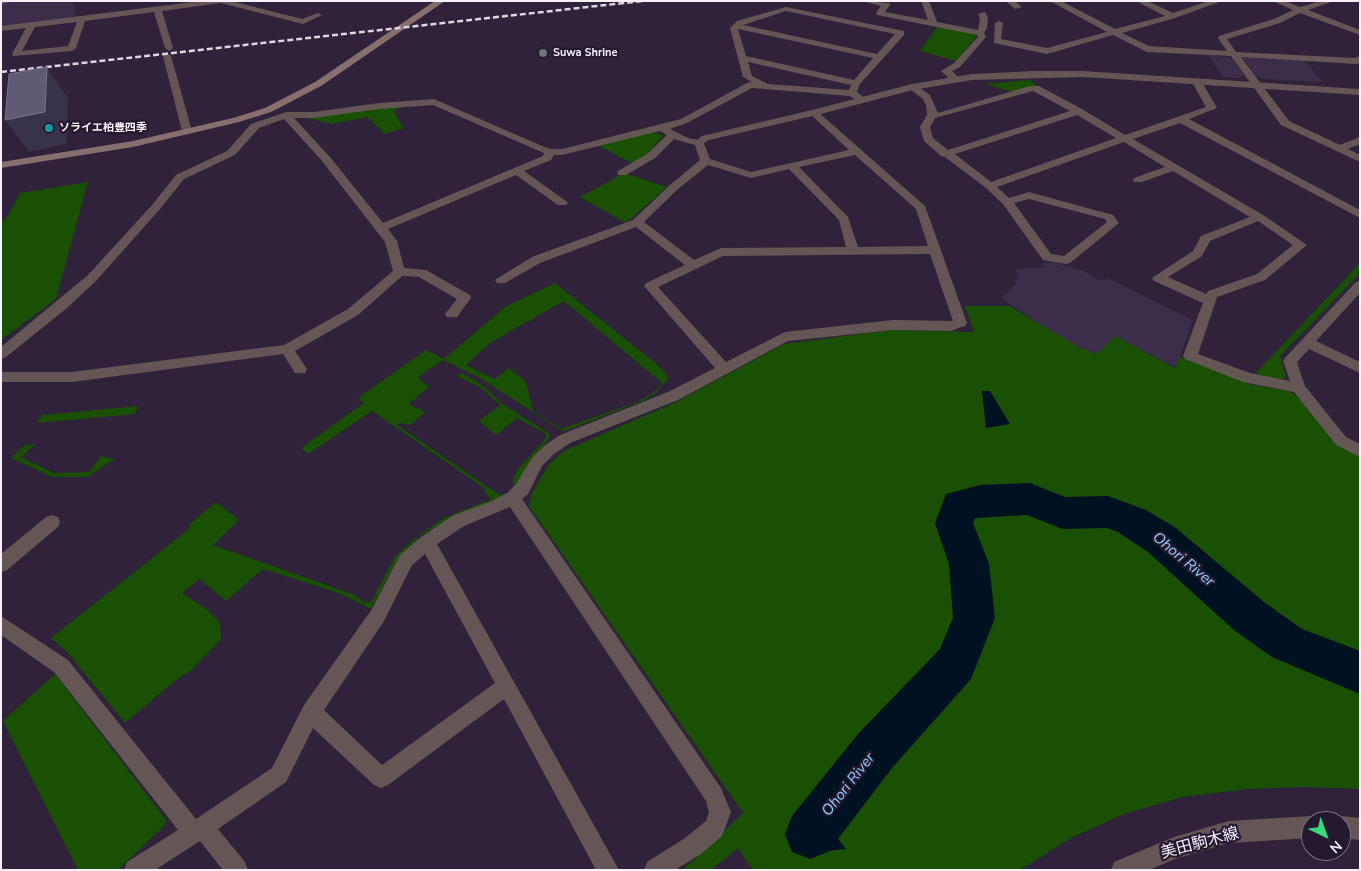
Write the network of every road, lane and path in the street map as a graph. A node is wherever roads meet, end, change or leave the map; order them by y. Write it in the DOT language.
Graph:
graph roads {
  1 [pos="10,1"];
  2 [pos="222,1"];
  3 [pos="441,1"];
  4 [pos="866,1"];
  5 [pos="925,1"];
  6 [pos="1010,1"];
  7 [pos="1054,1"];
  8 [pos="1140,1"];
  9 [pos="1218,1"];
  10 [pos="1278,1"];
  11 [pos="1330,1"];
  12 [pos="1,2"];
  13 [pos="161,6"];
  14 [pos="1018,7"];
  15 [pos="1300,10"];
  16 [pos="982,14"];
  17 [pos="318,15"];
  18 [pos="1172,16"];
  19 [pos="82,18"];
  20 [pos="999,23"];
  21 [pos="934,24"];
  22 [pos="32,25"];
  23 [pos="737,26"];
  24 [pos="1,29"];
  25 [pos="1113,33"];
  26 [pos="1360,33"];
  27 [pos="981,35"];
  28 [pos="997,40"];
  29 [pos="1234,54"];
  30 [pos="880,57"];
  31 [pos="743,58"];
  32 [pos="1360,60"];
  33 [pos="955,80"];
  34 [pos="1197,82"];
  35 [pos="856,83"];
  36 [pos="1258,86"];
  37 [pos="767,87"];
  38 [pos="912,87"];
  39 [pos="1360,92"];
  40 [pos="852,93"];
  41 [pos="862,100"];
  42 [pos="1079,111"];
  43 [pos="814,113"];
  44 [pos="286,115"];
  45 [pos="932,116"];
  46 [pos="257,119"];
  47 [pos="1181,119"];
  48 [pos="661,128"];
  49 [pos="187,131"];
  50 [pos="672,135"];
  51 [pos="1124,138"];
  52 [pos="1360,140"];
  53 [pos="699,142"];
  54 [pos="1340,149"];
  55 [pos="857,150"];
  56 [pos="550,152"];
  57 [pos="945,154"];
  58 [pos="1360,159"];
  59 [pos="706,161"];
  60 [pos="1,164"];
  61 [pos="792,166"];
  62 [pos="1174,167"];
  63 [pos="518,171"];
  64 [pos="622,173"];
  65 [pos="1138,180"];
  66 [pos="990,186"];
  67 [pos="1007,202"];
  68 [pos="1360,202"];
  69 [pos="562,203"];
  70 [pos="1347,208"];
  71 [pos="1360,215"];
  72 [pos="1259,217"];
  73 [pos="638,222"];
  74 [pos="382,227"];
  75 [pos="934,250"];
  76 [pos="852,251"];
  77 [pos="693,265"];
  78 [pos="399,272"];
  79 [pos="501,280"];
  80 [pos="1360,285"];
  81 [pos="1210,301"];
  82 [pos="452,314"];
  83 [pos="1306,342"];
  84 [pos="287,349"];
  85 [pos="1,354"];
  86 [pos="1360,368"];
  87 [pos="724,369"];
  88 [pos="300,370"];
  89 [pos="1,377"];
  90 [pos="1299,388"];
  91 [pos="1360,451"];
  92 [pos="513,498"];
  93 [pos="52,522"];
  94 [pos="427,542"];
  95 [pos="1,565"];
  96 [pos="1,624"];
  97 [pos="506,686"];
  98 [pos="311,712"];
  99 [pos="1301,828"];
  100 [pos="198,829"];
  101 [pos="135,870"];
  102 [pos="237,870"];
  103 [pos="608,870"];
  104 [pos="655,870"];
  105 [pos="1122,870"];
  1 -- 12 [label="street"];
  2 -- 13 [label="street"];
  2 -- 17 [label="street"];
  3 -- 46 [label="main road"];
  4 -- 21 [label="street"];
  5 -- 21 [label="street"];
  6 -- 14 [label="street"];
  7 -- 25 [label="street"];
  8 -- 18 [label="street"];
  9 -- 18 [label="street"];
  10 -- 15 [label="street"];
  11 -- 15 [label="street"];
  13 -- 19 [label="street"];
  13 -- 49 [label="street"];
  15 -- 26 [label="street"];
  15 -- 29 [label="street"];
  16 -- 27 [label="street"];
  18 -- 25 [label="street"];
  19 -- 22 [label="street"];
  19 -- 22 [label="street"];
  20 -- 28 [label="street"];
  21 -- 27 [label="street"];
  22 -- 24 [label="street"];
  23 -- 30 [label="street"];
  23 -- 30 [label="street"];
  23 -- 31 [label="street"];
  25 -- 28 [label="street"];
  25 -- 29 [label="street"];
  27 -- 28 [label="street"];
  27 -- 33 [label="street"];
  29 -- 32 [label="street"];
  29 -- 36 [label="street"];
  30 -- 35 [label="street"];
  31 -- 35 [label="street"];
  31 -- 37 [label="street"];
  33 -- 34 [label="street"];
  33 -- 38 [label="street"];
  34 -- 36 [label="street"];
  34 -- 47 [label="street"];
  35 -- 40 [label="street"];
  36 -- 39 [label="street"];
  36 -- 54 [label="street"];
  37 -- 40 [label="street"];
  37 -- 48 [label="street"];
  38 -- 41 [label="street"];
  38 -- 45 [label="street"];
  40 -- 41 [label="street"];
  41 -- 43 [label="street"];
  42 -- 45 [label="street"];
  42 -- 51 [label="street"];
  42 -- 57 [label="street"];
  43 -- 53 [label="street"];
  43 -- 55 [label="street"];
  44 -- 46 [label="street"];
  44 -- 56 [label="street"];
  44 -- 74 [label="street"];
  45 -- 57 [label="street"];
  46 -- 49 [label="main road"];
  46 -- 85 [label="street"];
  47 -- 51 [label="street"];
  47 -- 70 [label="street"];
  48 -- 50 [label="street"];
  48 -- 56 [label="street"];
  49 -- 60 [label="main road"];
  50 -- 53 [label="street"];
  50 -- 64 [label="street"];
  51 -- 62 [label="street"];
  51 -- 66 [label="street"];
  52 -- 54 [label="street"];
  53 -- 59 [label="street"];
  54 -- 58 [label="street"];
  55 -- 61 [label="street"];
  55 -- 75 [label="street"];
  56 -- 63 [label="street"];
  57 -- 66 [label="street"];
  59 -- 61 [label="street"];
  59 -- 73 [label="street"];
  61 -- 76 [label="street"];
  62 -- 65 [label="street"];
  62 -- 72 [label="street"];
  63 -- 69 [label="street"];
  63 -- 74 [label="street"];
  66 -- 67 [label="street"];
  67 -- 67 [label="street"];
  68 -- 70 [label="street"];
  70 -- 71 [label="street"];
  72 -- 81 [label="street"];
  72 -- 81 [label="street"];
  73 -- 77 [label="street"];
  73 -- 79 [label="street"];
  74 -- 78 [label="street"];
  75 -- 76 [label="street"];
  75 -- 87 [label="street"];
  76 -- 77 [label="street"];
  77 -- 87 [label="street"];
  78 -- 82 [label="street"];
  78 -- 84 [label="street"];
  80 -- 83 [label="street"];
  81 -- 90 [label="street"];
  83 -- 86 [label="street"];
  83 -- 90 [label="street"];
  84 -- 88 [label="street"];
  84 -- 89 [label="street"];
  87 -- 92 [label="street"];
  90 -- 91 [label="street"];
  92 -- 94 [label="street"];
  92 -- 104 [label="street"];
  93 -- 95 [label="street"];
  94 -- 97 [label="street"];
  94 -- 98 [label="street"];
  96 -- 100 [label="street"];
  97 -- 98 [label="street"];
  97 -- 103 [label="street"];
  98 -- 100 [label="street"];
  99 -- 105 [label="street, 美田駒木線"];
  100 -- 101 [label="street"];
  100 -- 102 [label="street"];
}
